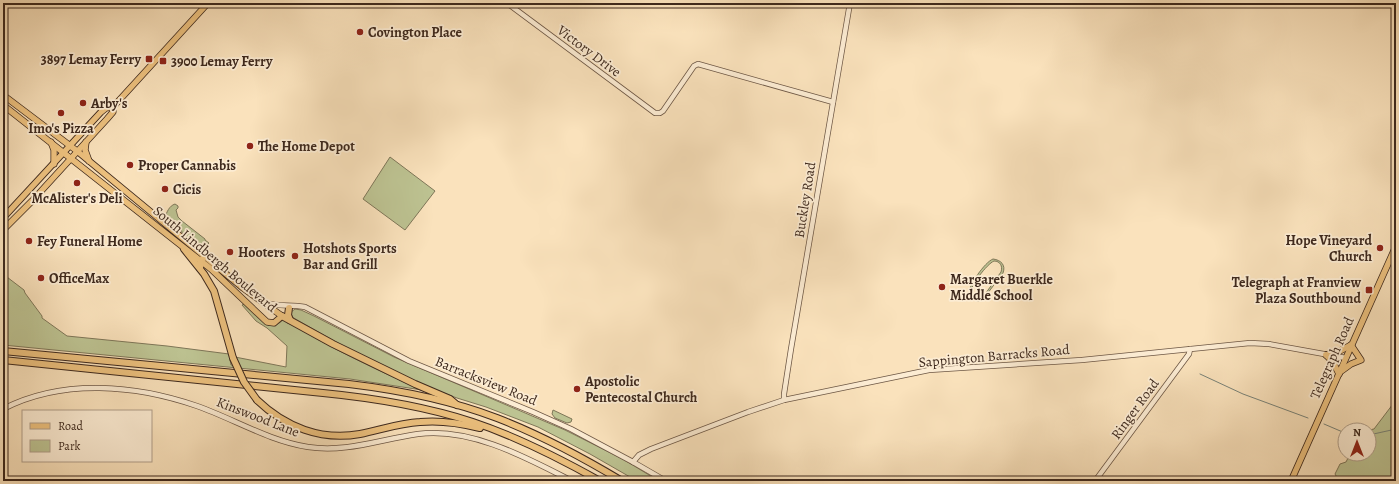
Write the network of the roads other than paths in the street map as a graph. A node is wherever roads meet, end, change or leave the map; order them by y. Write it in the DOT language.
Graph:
graph roads {
  1 [pos="208,3"];
  2 [pos="506,3"];
  3 [pos="850,3"];
  4 [pos="3,95"];
  5 [pos="833,102"];
  6 [pos="3,105"];
  7 [pos="113,107"];
  8 [pos="80,135"];
  9 [pos="62,140"];
  10 [pos="51,142"];
  11 [pos="86,142"];
  12 [pos="70,146"];
  13 [pos="77,151"];
  14 [pos="64,152"];
  15 [pos="71,158"];
  16 [pos="89,161"];
  17 [pos="54,164"];
  18 [pos="80,165"];
  19 [pos="62,168"];
  20 [pos="3,218"];
  21 [pos="3,230"];
  22 [pos="1396,246"];
  23 [pos="184,248"];
  24 [pos="202,262"];
  25 [pos="264,302"];
  26 [pos="296,305"];
  27 [pos="289,308"];
  28 [pos="282,316"];
  29 [pos="290,320"];
  30 [pos="1351,345"];
  31 [pos="1190,349"];
  32 [pos="3,351"];
  33 [pos="1326,355"];
  34 [pos="1346,358"];
  35 [pos="3,360"];
  36 [pos="1339,374"];
  37 [pos="784,400"];
  38 [pos="458,406"];
  39 [pos="3,409"];
  40 [pos="508,435"];
  41 [pos="633,462"];
  42 [pos="572,481"];
  43 [pos="600,481"];
  44 [pos="622,481"];
  45 [pos="666,481"];
  46 [pos="1095,481"];
  47 [pos="1291,481"];
  1 -- 7 [label="main road"];
  2 -- 5 [label="street, Victory Drive"];
  3 -- 5 [label="street, Buckley Road"];
  4 -- 9 [label="main road, South Lindbergh Boulevard"];
  5 -- 37 [label="street, Buckley Road"];
  6 -- 10 [label="main road, South Lindbergh Boulevard"];
  7 -- 8 [label="main road"];
  7 -- 11 [label="main road"];
  8 -- 9 [label="main road"];
  8 -- 12 [label="main road"];
  9 -- 12 [label="main road, South Lindbergh Boulevard"];
  10 -- 14 [label="main road, South Lindbergh Boulevard"];
  10 -- 17 [label="main road"];
  11 -- 13 [label="main road"];
  11 -- 16 [label="main road"];
  12 -- 13 [label="main road, South Lindbergh Boulevard"];
  12 -- 14 [label="main road"];
  13 -- 15 [label="main road"];
  13 -- 16 [label="main road, South Lindbergh Boulevard"];
  14 -- 15 [label="main road, South Lindbergh Boulevard"];
  14 -- 17 [label="main road"];
  15 -- 18 [label="main road, South Lindbergh Boulevard"];
  15 -- 19 [label="main road"];
  16 -- 24 [label="main road, South Lindbergh Boulevard"];
  17 -- 20 [label="main road"];
  18 -- 19 [label="main road"];
  18 -- 23 [label="main road, South Lindbergh Boulevard"];
  19 -- 21 [label="main road"];
  22 -- 30 [label="main road, Telegraph Road"];
  23 -- 24 [label="highway"];
  24 -- 25 [label="main road, South Lindbergh Boulevard"];
  24 -- 28 [label="main road, South Lindbergh Boulevard"];
  24 -- 40 [label="highway, bridge"];
  25 -- 26 [label="street, Barracksview Road"];
  25 -- 28 [label="main road, South Lindbergh Boulevard"];
  26 -- 27 [label="street"];
  26 -- 41 [label="street, Barracksview Road"];
  27 -- 28 [label="street"];
  27 -- 29 [label="highway"];
  28 -- 29 [label="highway"];
  29 -- 38 [label="highway"];
  30 -- 33 [label="main road"];
  30 -- 34 [label="main road, Telegraph Road"];
  30 -- 36 [label="main road"];
  31 -- 33 [label="street, Sappington Barracks Road"];
  31 -- 37 [label="street, Sappington Barracks Road"];
  31 -- 46 [label="street, Ringer Road"];
  32 -- 38 [label="highway"];
  33 -- 34 [label="street, Sappington Barracks Road"];
  33 -- 36 [label="main road"];
  34 -- 36 [label="main road, Telegraph Road"];
  35 -- 40 [label="highway"];
  36 -- 47 [label="main road, Telegraph Road"];
  37 -- 41 [label="street, Sappington Barracks Road"];
  38 -- 44 [label="highway"];
  39 -- 42 [label="street, Kinswood Lane"];
  40 -- 43 [label="highway"];
  41 -- 45 [label="street, Barracksview Road"];
}
